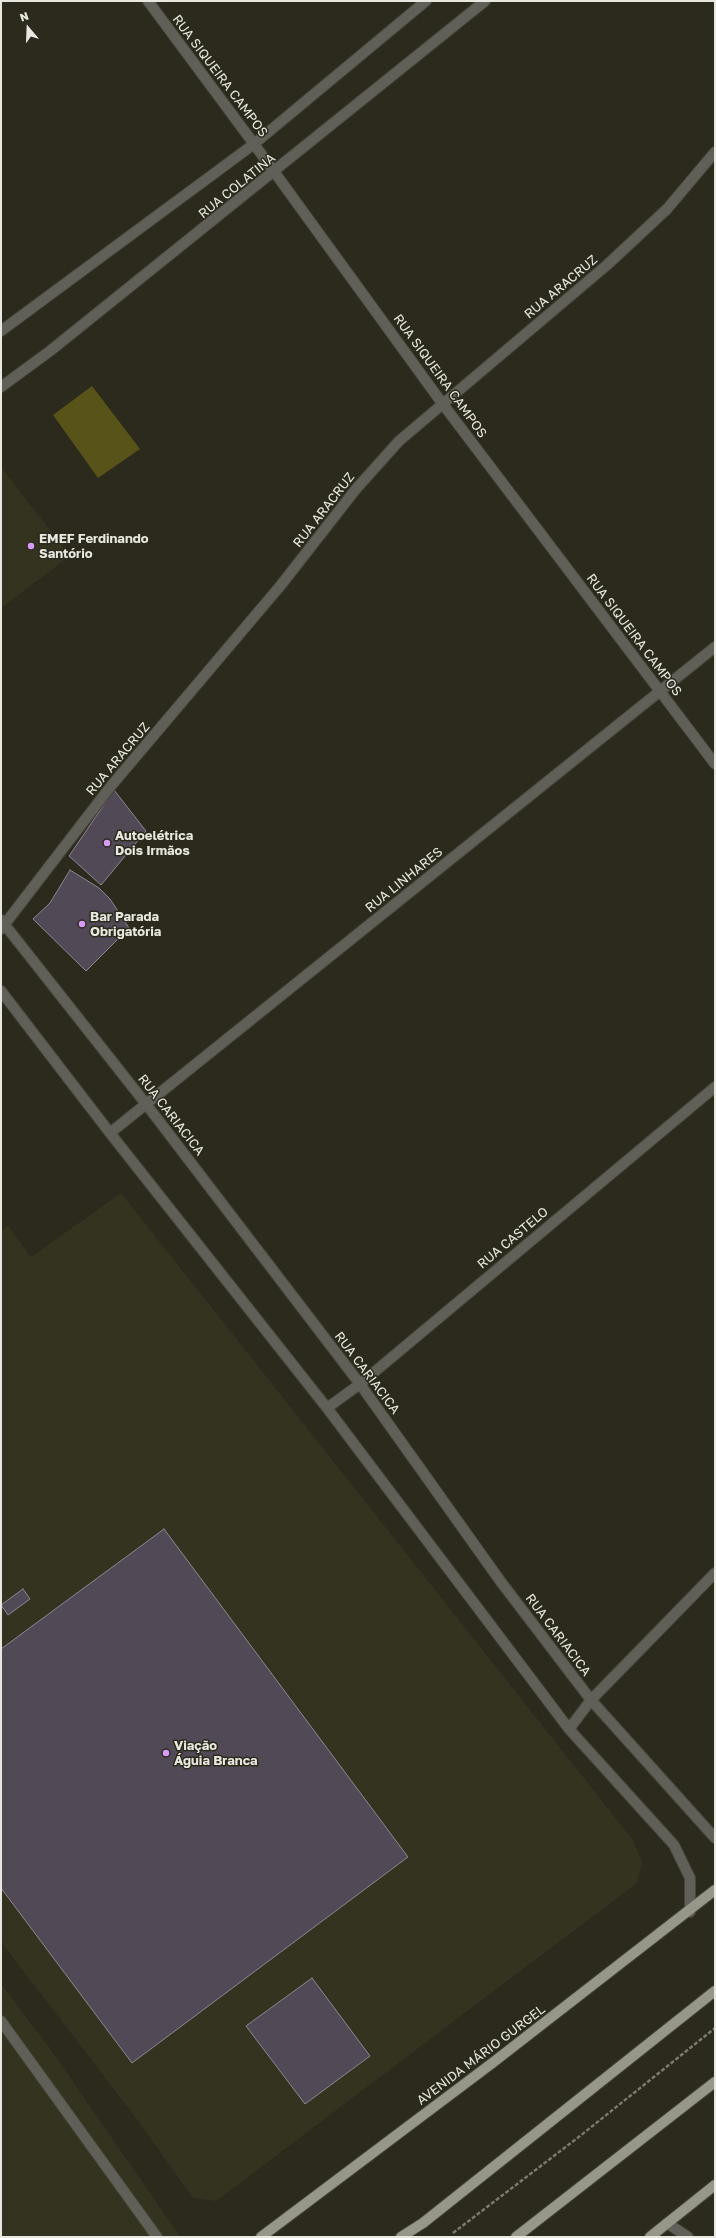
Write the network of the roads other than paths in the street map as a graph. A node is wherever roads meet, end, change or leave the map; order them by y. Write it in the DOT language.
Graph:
graph roads {
  1 [pos="148,1"];
  2 [pos="426,1"];
  3 [pos="485,1"];
  4 [pos="254,144"];
  5 [pos="715,152"];
  6 [pos="275,172"];
  7 [pos="1,331"];
  8 [pos="1,387"];
  9 [pos="442,403"];
  10 [pos="715,647"];
  11 [pos="661,691"];
  12 [pos="715,764"];
  13 [pos="2,925"];
  14 [pos="1,991"];
  15 [pos="715,1087"];
  16 [pos="146,1104"];
  17 [pos="110,1133"];
  18 [pos="360,1384"];
  19 [pos="327,1408"];
  20 [pos="715,1573"];
  21 [pos="591,1700"];
  22 [pos="569,1729"];
  23 [pos="715,1838"];
  24 [pos="715,1890"];
  25 [pos="690,1912"];
  26 [pos="715,1992"];
  27 [pos="1,2021"];
  28 [pos="715,2082"];
  29 [pos="715,2184"];
  30 [pos="667,2223"];
  31 [pos="157,2237"];
  32 [pos="262,2237"];
  33 [pos="402,2237"];
  34 [pos="516,2237"];
  35 [pos="650,2237"];
  36 [pos="688,2237"];
  1 -- 4 [label="street, RUA SIQUEIRA CAMPOS"];
  2 -- 4 [label="street, RUA COLATINA"];
  3 -- 6 [label="street, RUA COLATINA"];
  4 -- 6 [label="street, RUA SIQUEIRA CAMPOS"];
  4 -- 7 [label="street, RUA COLATINA"];
  5 -- 9 [label="street, RUA ARACRUZ"];
  6 -- 8 [label="street, RUA COLATINA"];
  6 -- 9 [label="street, RUA SIQUEIRA CAMPOS"];
  9 -- 11 [label="street, RUA SIQUEIRA CAMPOS"];
  9 -- 13 [label="street, RUA ARACRUZ"];
  10 -- 11 [label="street, RUA LINHARES"];
  11 -- 12 [label="street, RUA SIQUEIRA CAMPOS"];
  11 -- 16 [label="street, RUA LINHARES"];
  13 -- 16 [label="street, RUA CARIACICA"];
  14 -- 17 [label="street"];
  15 -- 18 [label="street, RUA CASTELO"];
  16 -- 17 [label="street, RUA LINHARES"];
  16 -- 18 [label="street, RUA CARIACICA"];
  17 -- 19 [label="street"];
  18 -- 19 [label="street, RUA CASTELO"];
  18 -- 21 [label="street, RUA CARIACICA"];
  19 -- 22 [label="street"];
  20 -- 21 [label="street"];
  21 -- 22 [label="street"];
  21 -- 23 [label="street, RUA CARIACICA"];
  22 -- 25 [label="street"];
  24 -- 25 [label="main road, AVENIDA MÁRIO GURGEL"];
  25 -- 32 [label="main road, AVENIDA MÁRIO GURGEL"];
  26 -- 33 [label="main road"];
  27 -- 31 [label="street"];
  28 -- 34 [label="main road"];
  29 -- 30 [label="main road"];
  30 -- 35 [label="main road"];
  30 -- 36 [label="street"];
}
